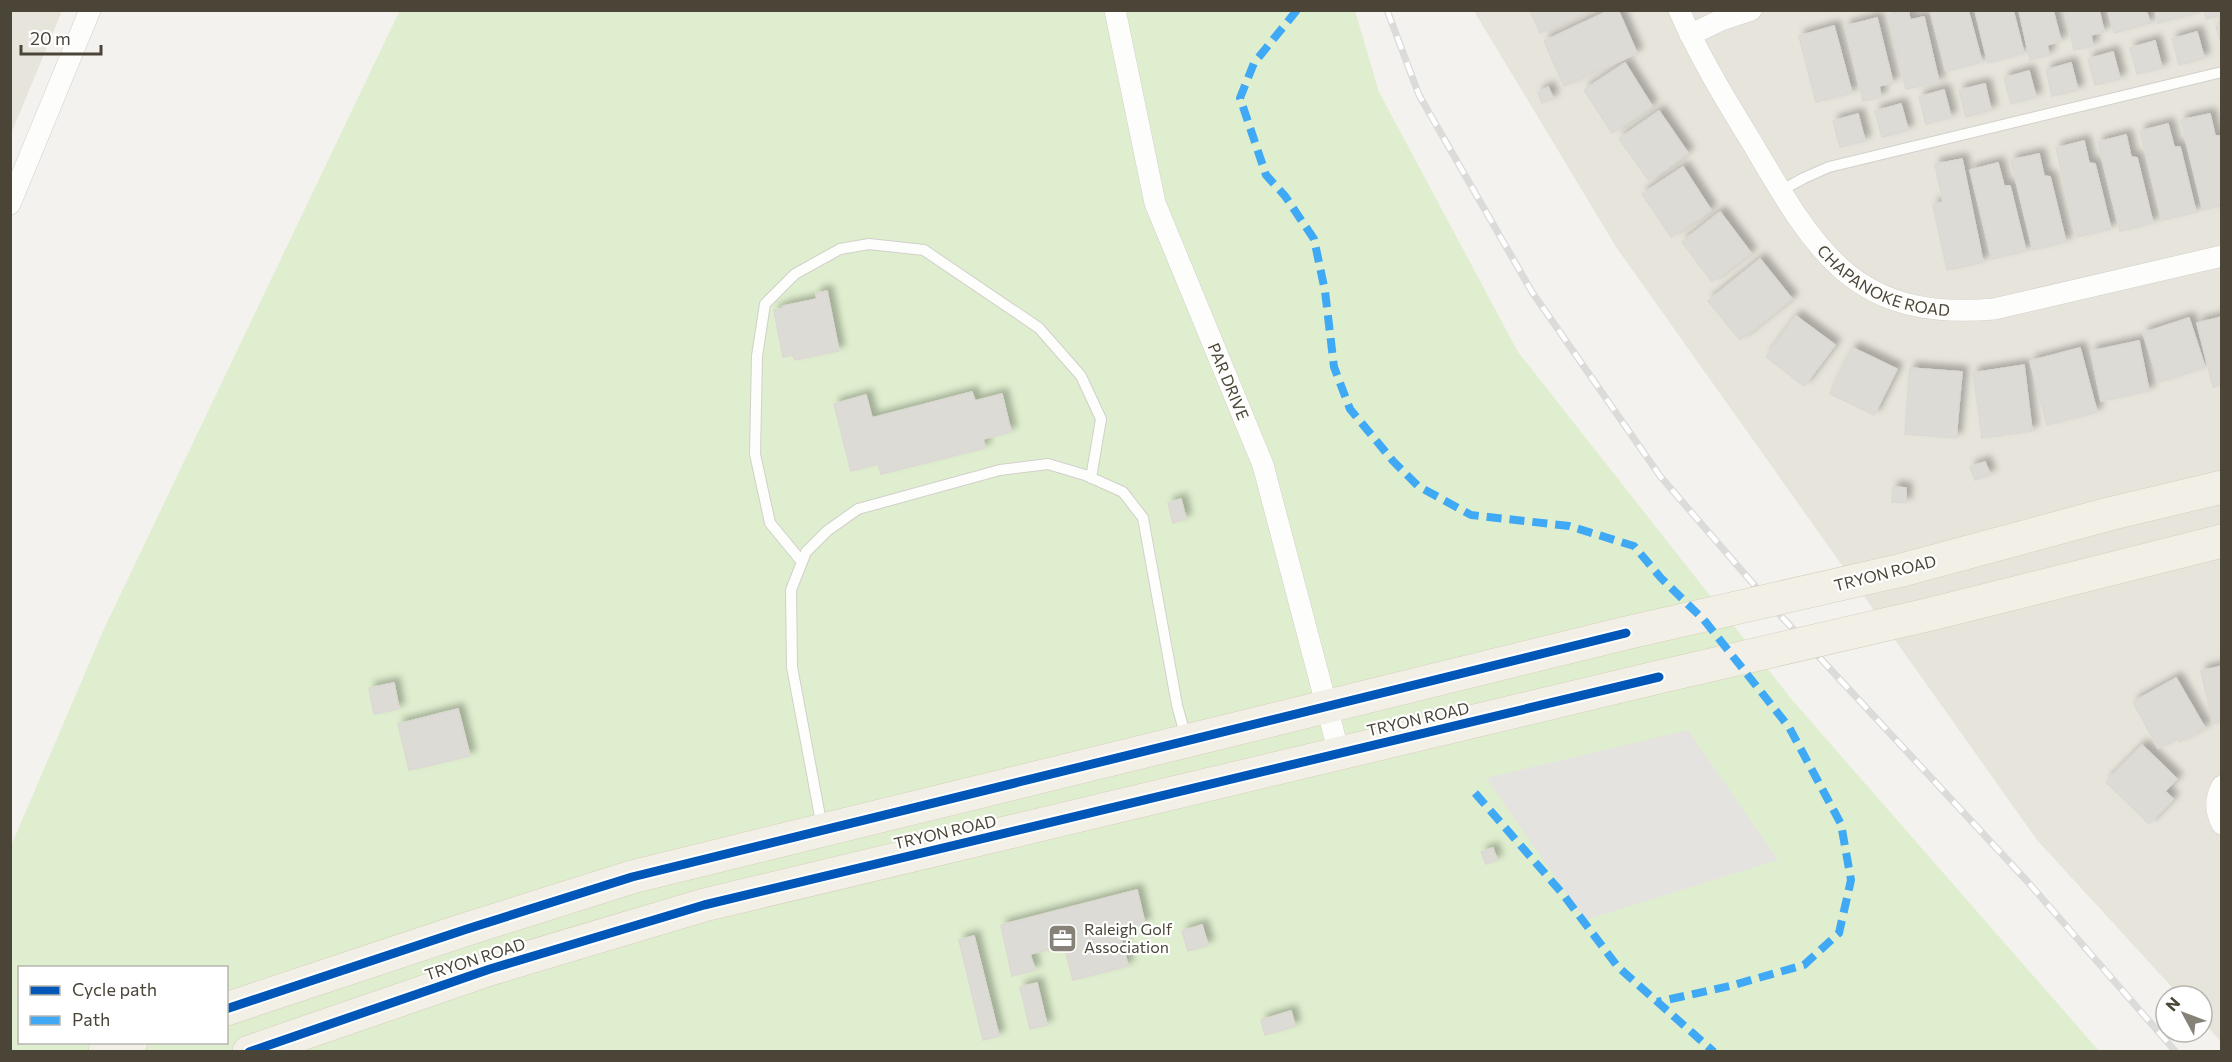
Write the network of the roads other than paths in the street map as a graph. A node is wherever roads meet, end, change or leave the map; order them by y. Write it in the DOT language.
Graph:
graph roads {
  1 [pos="90,10"];
  2 [pos="1115,10"];
  3 [pos="1679,10"];
  4 [pos="1751,10"];
  5 [pos="1690,35"];
  6 [pos="2222,72"];
  7 [pos="1780,191"];
  8 [pos="10,204"];
  9 [pos="2222,256"];
  10 [pos="1090,478"];
  11 [pos="2222,487"];
  12 [pos="2222,541"];
  13 [pos="802,562"];
  14 [pos="1326,707"];
  15 [pos="1186,742"];
  16 [pos="1339,753"];
  17 [pos="2222,786"];
  18 [pos="2222,824"];
  19 [pos="823,831"];
  20 [pos="228,1008"];
  21 [pos="126,1044"];
  22 [pos="105,1052"];
  23 [pos="249,1052"];
  1 -- 8 [label="street"];
  2 -- 14 [label="street, PAR DRIVE"];
  3 -- 5 [label="street, CHAPANOKE ROAD"];
  4 -- 5 [label="street"];
  5 -- 7 [label="street, CHAPANOKE ROAD"];
  6 -- 7 [label="lane"];
  7 -- 9 [label="street, CHAPANOKE ROAD"];
  10 -- 13 [label="lane"];
  10 -- 13 [label="lane"];
  10 -- 15 [label="lane"];
  11 -- 14 [label="main road, TRYON ROAD, bridge"];
  12 -- 16 [label="main road, TRYON ROAD, bridge"];
  13 -- 19 [label="lane"];
  14 -- 15 [label="main road, TRYON ROAD"];
  14 -- 16 [label="street, PAR DRIVE"];
  15 -- 19 [label="main road, TRYON ROAD"];
  16 -- 23 [label="main road, TRYON ROAD"];
  17 -- 18 [label="street"];
  19 -- 20 [label="main road, TRYON ROAD"];
  21 -- 22 [label="main road"];
}
